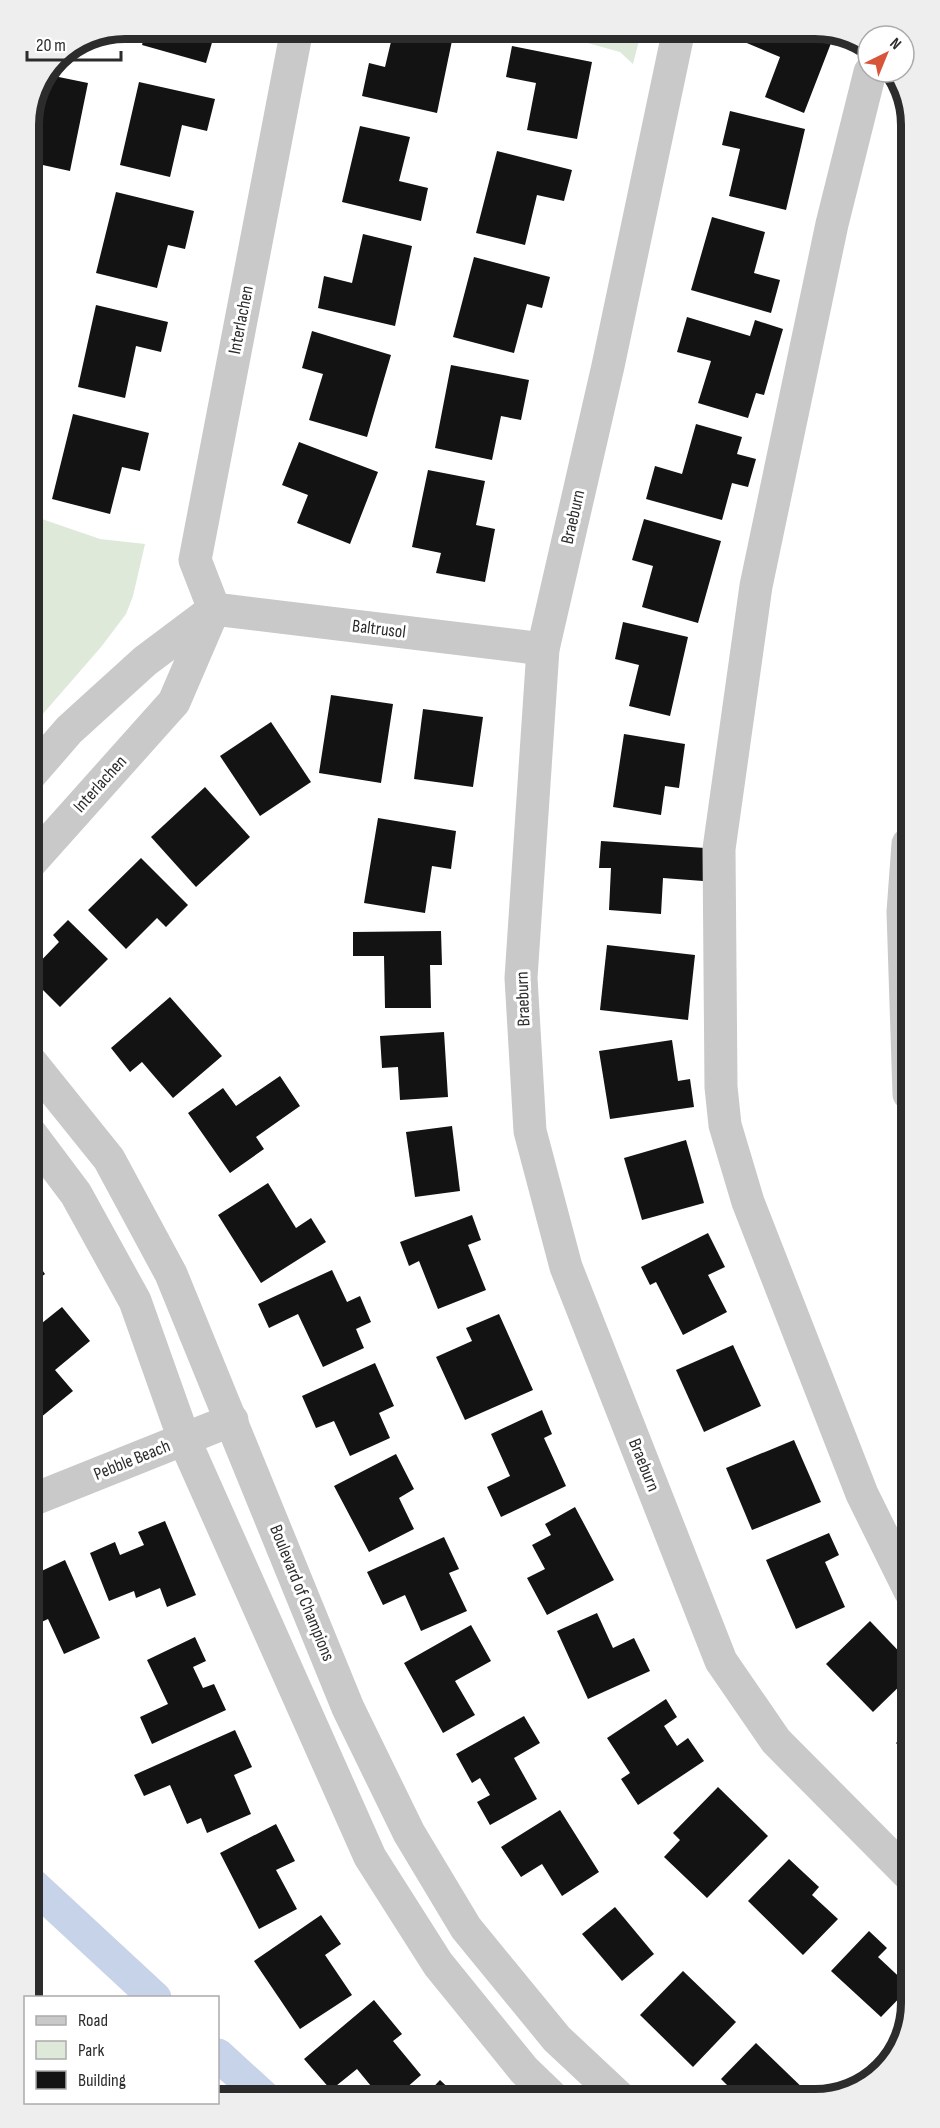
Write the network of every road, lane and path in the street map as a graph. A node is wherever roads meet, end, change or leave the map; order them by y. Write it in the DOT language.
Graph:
graph roads {
  1 [pos="295,39"];
  2 [pos="677,39"];
  3 [pos="867,84"];
  4 [pos="214,609"];
  5 [pos="543,649"];
  6 [pos="39,765"];
  7 [pos="39,852"];
  8 [pos="39,1072"];
  9 [pos="39,1145"];
  10 [pos="232,1420"];
  11 [pos="184,1439"];
  12 [pos="39,1497"];
  13 [pos="901,1573"];
  14 [pos="901,1867"];
  15 [pos="544,2089"];
  16 [pos="611,2089"];
  1 -- 4 [label="street, Interlachen"];
  2 -- 5 [label="street, Braeburn"];
  3 -- 13 [label="street"];
  4 -- 5 [label="street, Baltrusol"];
  4 -- 6 [label="street"];
  4 -- 7 [label="street, Interlachen"];
  5 -- 14 [label="street, Braeburn"];
  8 -- 10 [label="street, Boulevard of Champions"];
  9 -- 11 [label="street"];
  10 -- 11 [label="street, Pebble Beach"];
  10 -- 16 [label="street, Boulevard of Champions"];
  11 -- 12 [label="street, Pebble Beach"];
  11 -- 15 [label="street"];
}
